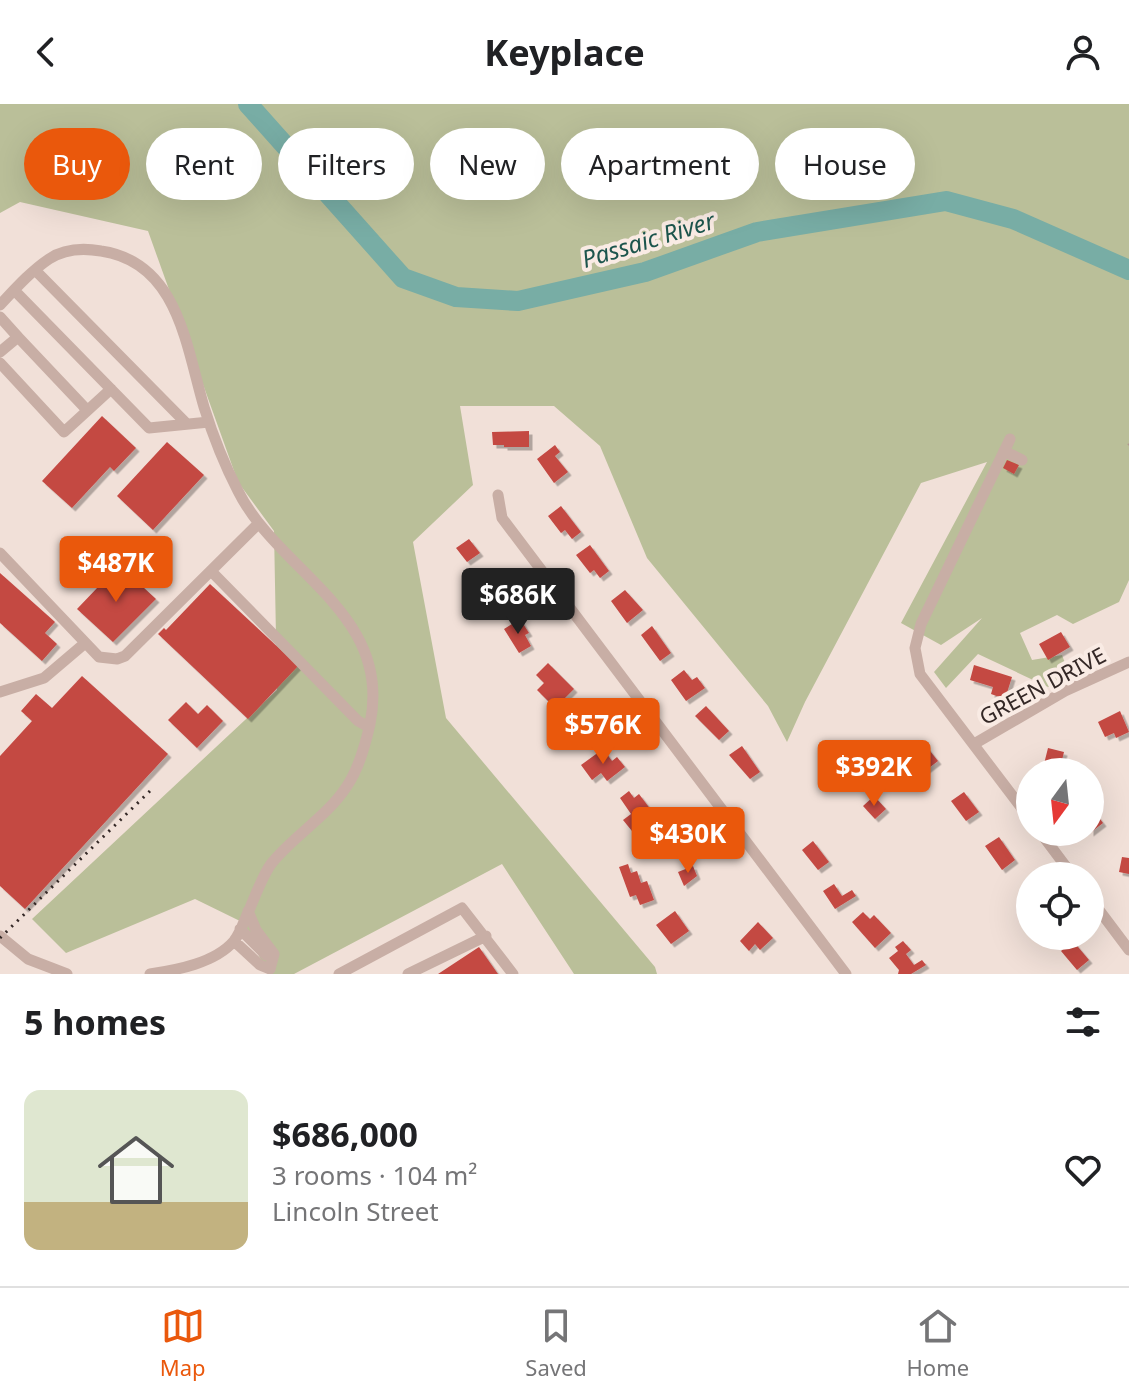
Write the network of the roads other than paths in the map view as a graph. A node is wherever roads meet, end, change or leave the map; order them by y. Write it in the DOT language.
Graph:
graph roads {
  1 [pos="35,270"];
  2 [pos="14,290"];
  3 [pos="0,305"];
  4 [pos="0,317"];
  5 [pos="18,337"];
  6 [pos="0,352"];
  7 [pos="0,363"];
  8 [pos="111,389"];
  9 [pos="87,410"];
  10 [pos="209,422"];
  11 [pos="186,423"];
  12 [pos="1010,439"];
  13 [pos="1004,451"];
  14 [pos="1022,460"];
  15 [pos="498,495"];
  16 [pos="259,523"];
  17 [pos="0,553"];
  18 [pos="211,571"];
  19 [pos="84,644"];
  20 [pos="1129,662"];
  21 [pos="0,692"];
  22 [pos="369,727"];
  23 [pos="974,744"];
  24 [pos="1016,800"];
  25 [pos="248,911"];
  26 [pos="1104,913"];
  27 [pos="240,929"];
  28 [pos="1124,934"];
  29 [pos="0,936"];
  30 [pos="486,936"];
  31 [pos="234,941"];
  32 [pos="1129,950"];
  33 [pos="272,972"];
  34 [pos="67,974"];
  35 [pos="150,974"];
  36 [pos="339,974"];
  37 [pos="408,974"];
  38 [pos="513,974"];
  39 [pos="846,974"];
  1 -- 2 [label="street"];
  1 -- 10 [label="street"];
  1 -- 11 [label="street"];
  2 -- 3 [label="street"];
  2 -- 8 [label="street"];
  4 -- 5 [label="street"];
  5 -- 6 [label="street"];
  5 -- 9 [label="street"];
  7 -- 9 [label="street"];
  8 -- 9 [label="street"];
  8 -- 11 [label="street"];
  10 -- 11 [label="street"];
  10 -- 16 [label="street"];
  12 -- 13 [label="street"];
  13 -- 14 [label="street"];
  13 -- 23 [label="street"];
  15 -- 39 [label="street"];
  16 -- 18 [label="street"];
  16 -- 22 [label="street"];
  17 -- 19 [label="street"];
  18 -- 19 [label="street"];
  18 -- 22 [label="street"];
  19 -- 21 [label="street"];
  20 -- 23 [label="street, GREEN DRIVE"];
  22 -- 25 [label="street"];
  23 -- 24 [label="street"];
  25 -- 27 [label="street"];
  25 -- 33 [label="street"];
  26 -- 28 [label="street"];
  27 -- 31 [label="street"];
  27 -- 33 [label="street"];
  28 -- 32 [label="street"];
  29 -- 34 [label="street"];
  30 -- 36 [label="street"];
  30 -- 37 [label="street"];
  30 -- 38 [label="street"];
  31 -- 33 [label="street"];
  31 -- 35 [label="street"];
}
